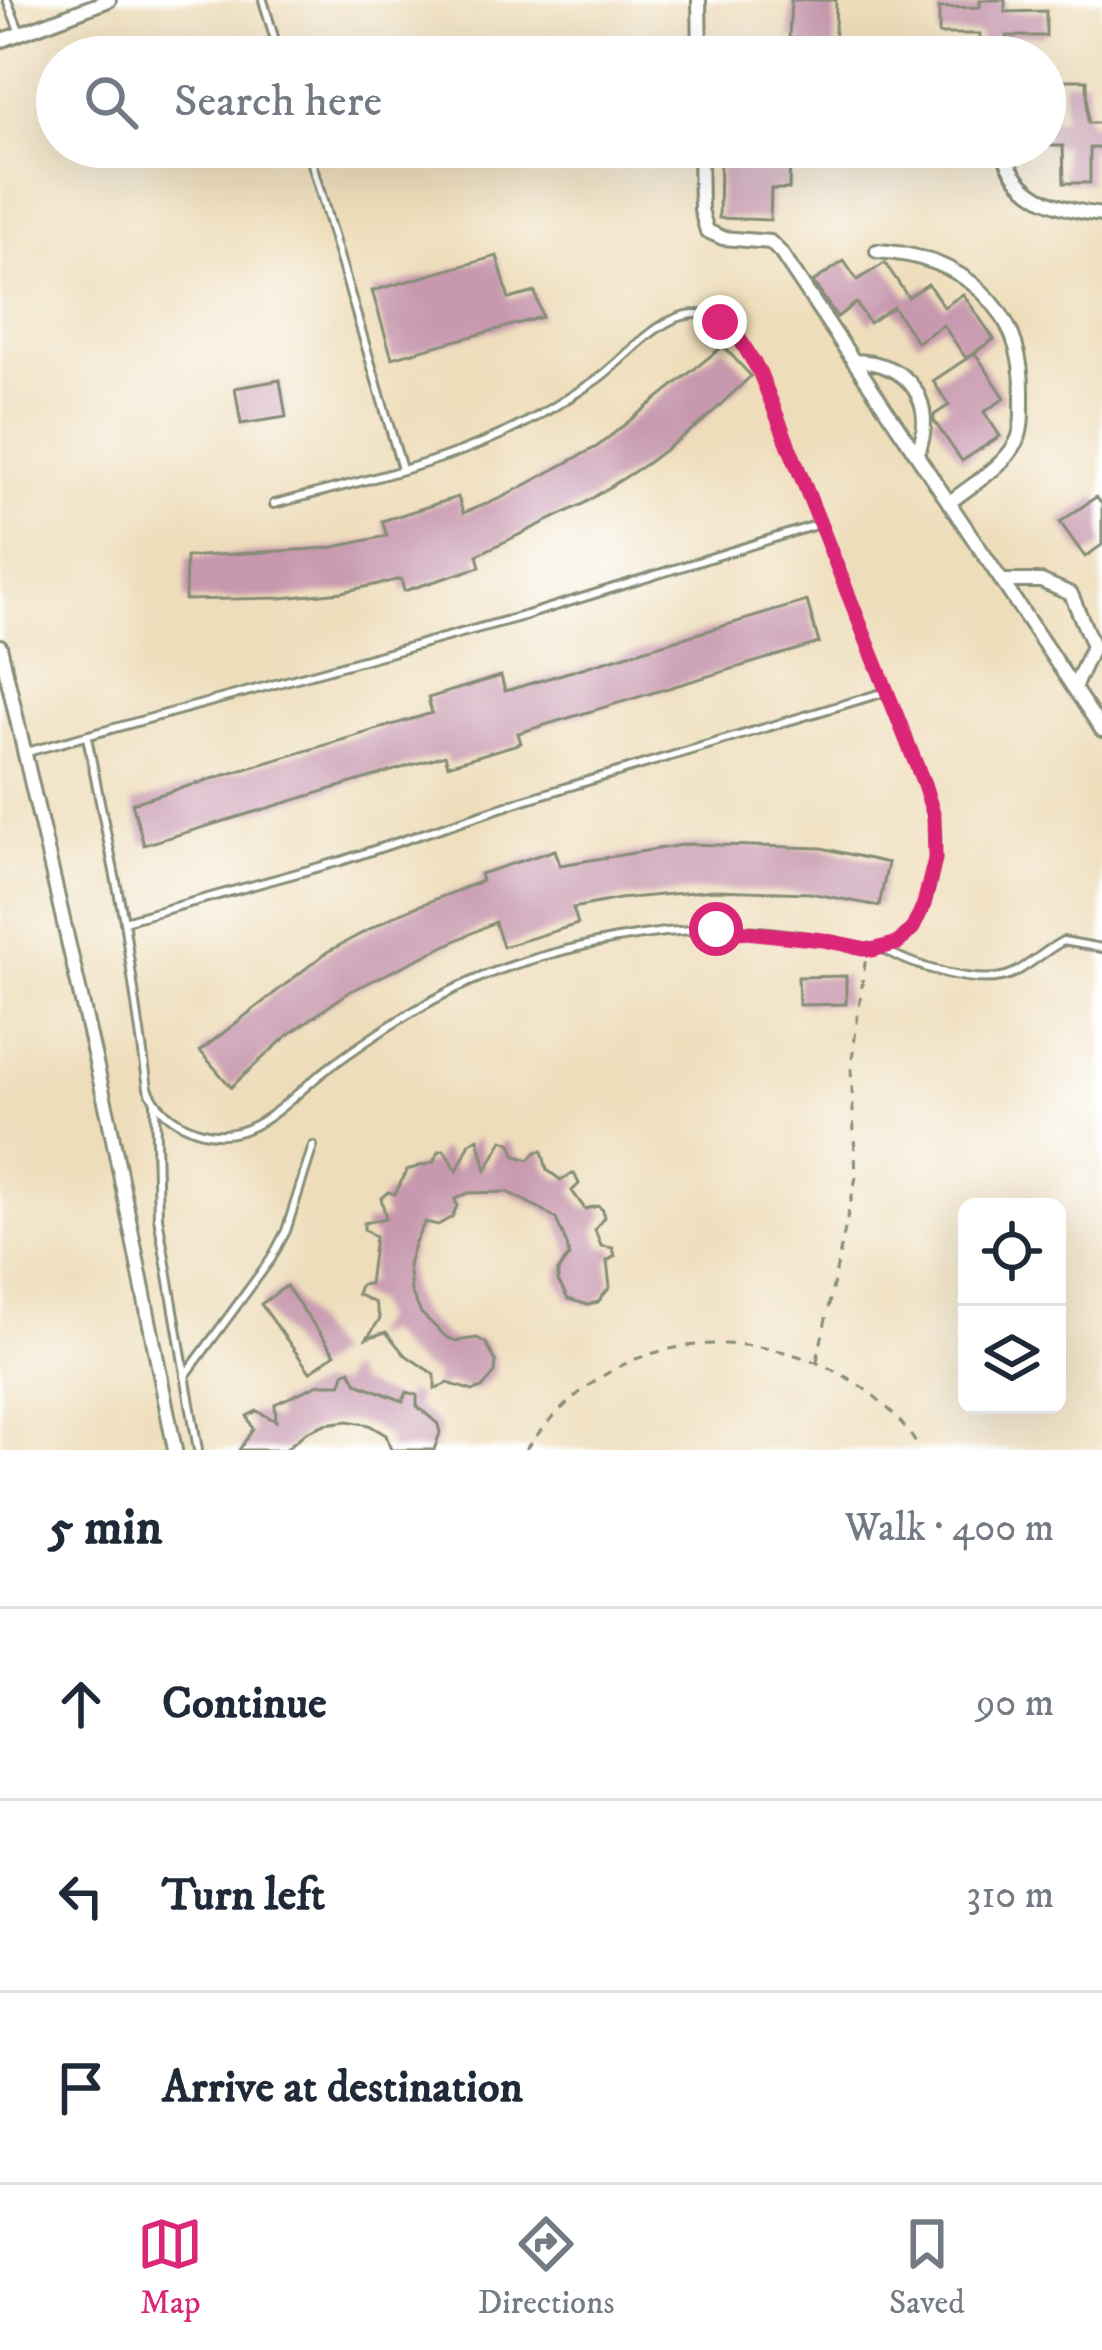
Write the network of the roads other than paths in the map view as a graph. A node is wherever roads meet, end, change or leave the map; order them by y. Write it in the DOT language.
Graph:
graph roads {
  1 [pos="7,0"];
  2 [pos="110,0"];
  3 [pos="263,0"];
  4 [pos="699,0"];
  5 [pos="20,34"];
  6 [pos="274,36"];
  7 [pos="700,36"];
  8 [pos="0,41"];
  9 [pos="313,168"];
  10 [pos="700,168"];
  11 [pos="1009,168"];
  12 [pos="1102,215"];
  13 [pos="877,251"];
  14 [pos="854,361"];
  15 [pos="917,454"];
  16 [pos="402,470"];
  17 [pos="274,503"];
  18 [pos="949,503"];
  19 [pos="819,524"];
  20 [pos="1002,581"];
  21 [pos="0,646"];
  22 [pos="1074,688"];
  23 [pos="885,692"];
  24 [pos="1102,730"];
  25 [pos="87,737"];
  26 [pos="27,752"];
  27 [pos="124,921"];
  28 [pos="882,947"];
  29 [pos="1102,947"];
  30 [pos="155,1104"];
  31 [pos="313,1146"];
  32 [pos="185,1376"];
  33 [pos="175,1450"];
  34 [pos="198,1450"];
  1 -- 5 [label="lane"];
  2 -- 5 [label="street"];
  3 -- 6 [label="lane"];
  4 -- 7 [label="street"];
  5 -- 8 [label="street"];
  9 -- 16 [label="lane"];
  10 -- 14 [label="street"];
  11 -- 12 [label="street"];
  13 -- 18 [label="street"];
  14 -- 15 [label="street"];
  14 -- 15 [label="street"];
  15 -- 18 [label="street"];
  16 -- 17 [label="lane"];
  16 -- 19 [label="lane"];
  18 -- 20 [label="street"];
  19 -- 23 [label="lane"];
  19 -- 25 [label="lane"];
  20 -- 22 [label="street"];
  20 -- 22 [label="street"];
  21 -- 26 [label="street"];
  22 -- 24 [label="street"];
  23 -- 27 [label="lane"];
  23 -- 28 [label="lane"];
  25 -- 26 [label="lane"];
  25 -- 27 [label="lane"];
  26 -- 33 [label="street"];
  27 -- 30 [label="lane"];
  28 -- 29 [label="lane"];
  28 -- 30 [label="lane"];
  30 -- 32 [label="lane"];
  31 -- 32 [label="lane"];
  32 -- 34 [label="lane"];
}
